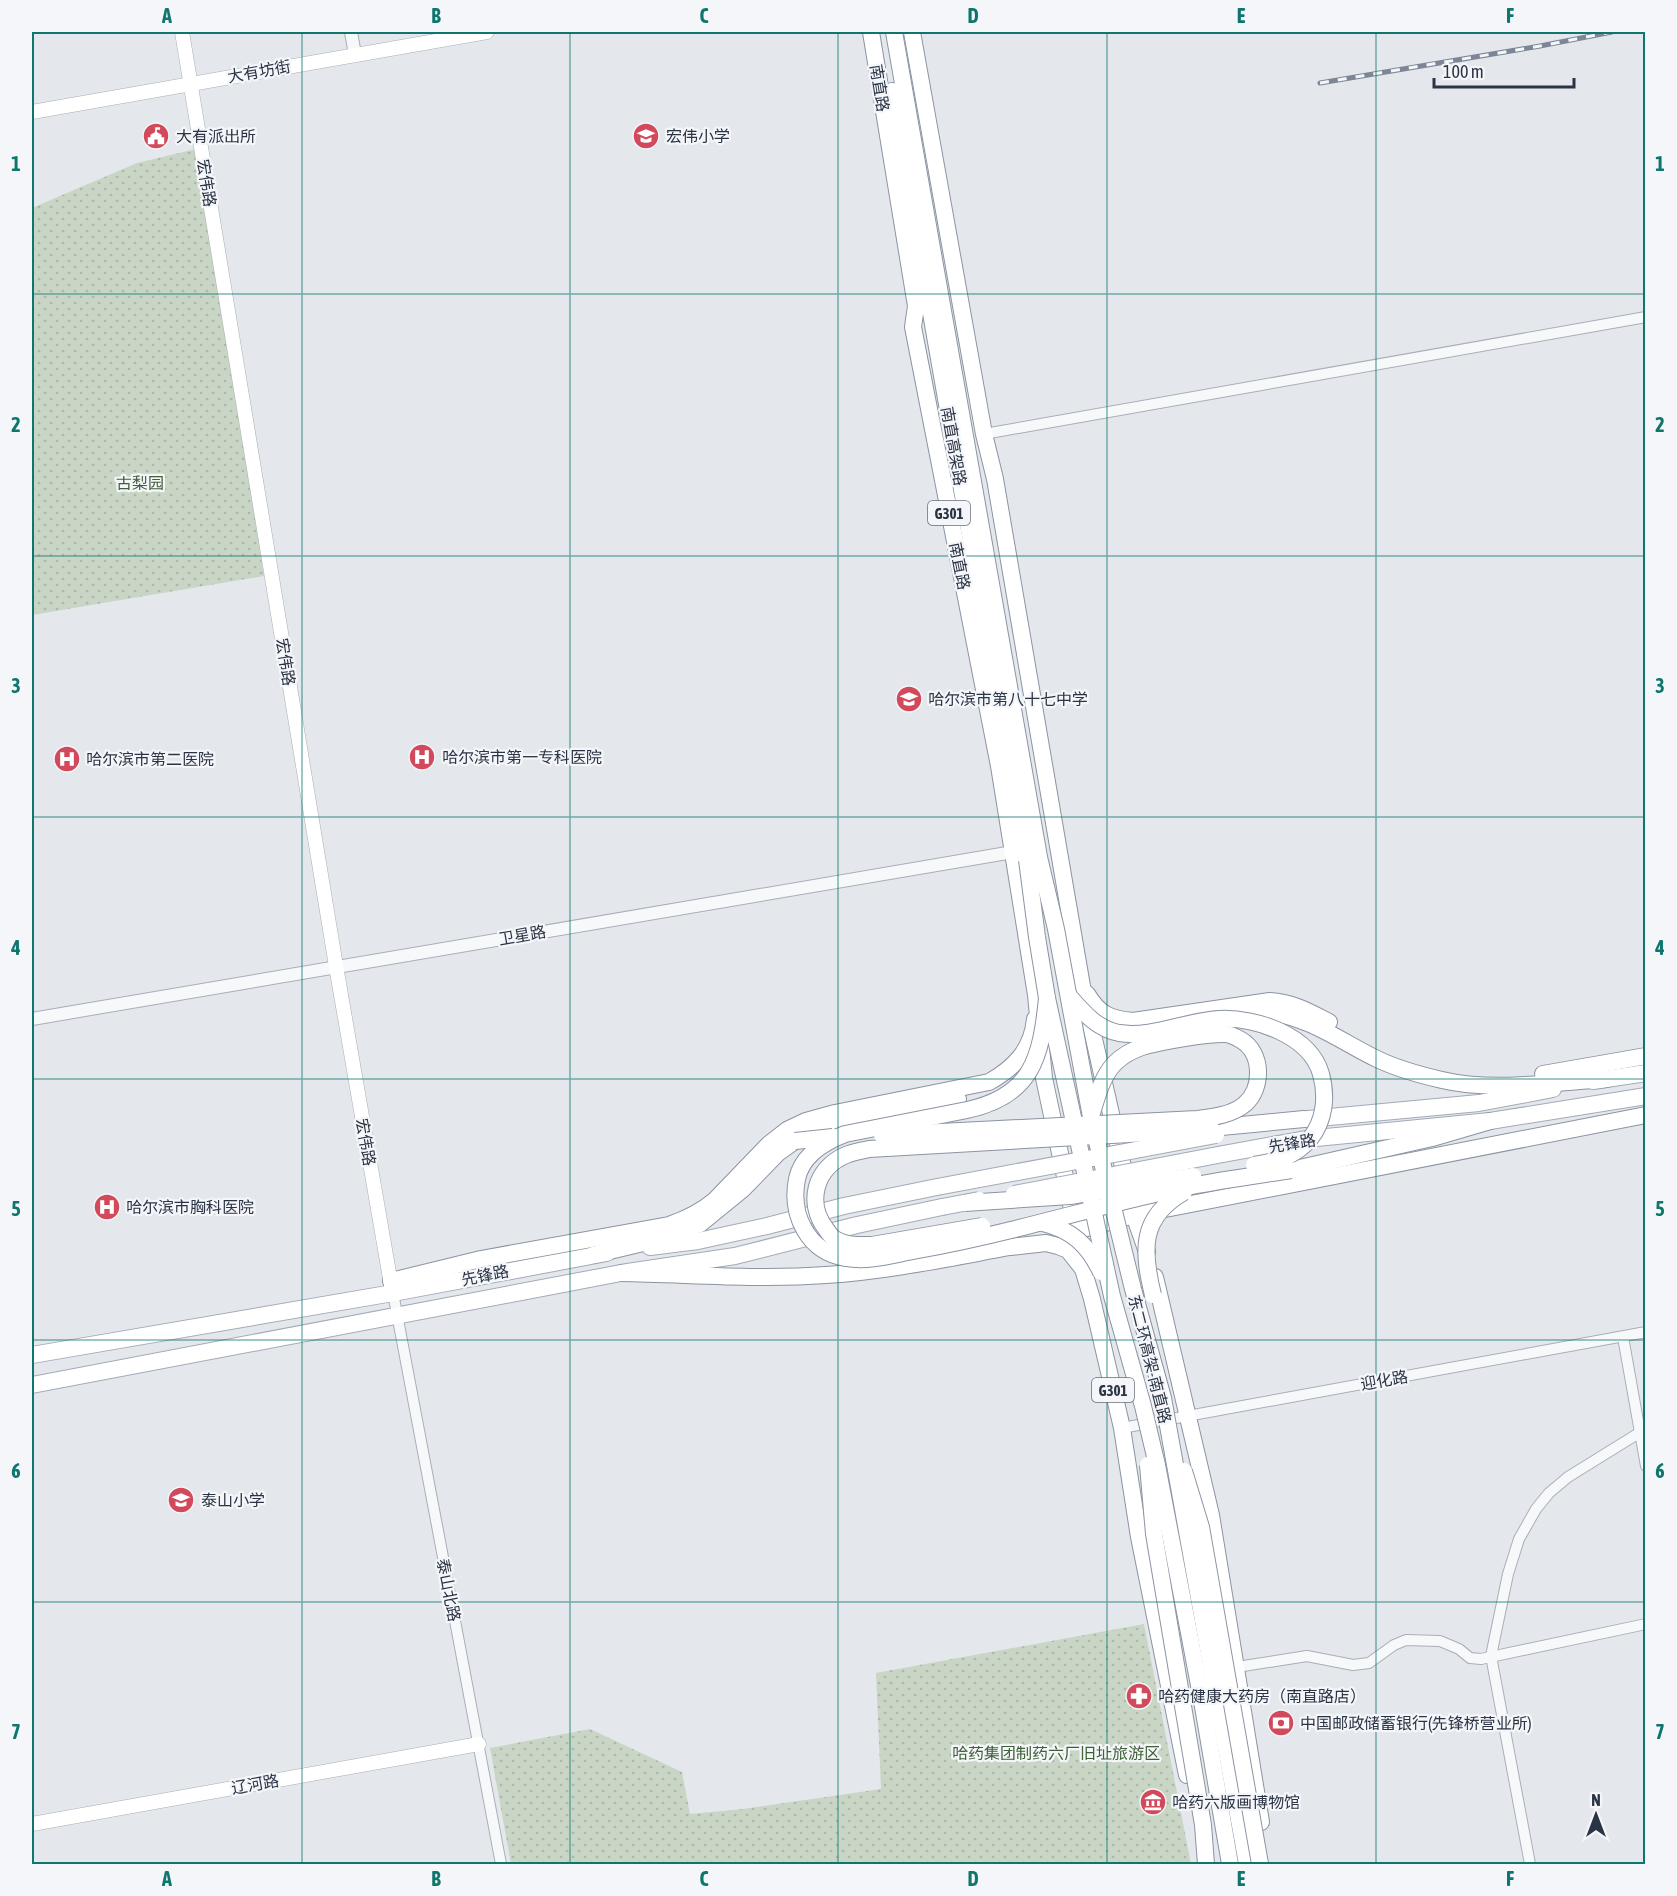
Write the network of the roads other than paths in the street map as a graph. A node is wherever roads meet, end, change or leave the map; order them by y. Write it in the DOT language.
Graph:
graph roads {
  1 [pos="182,32"];
  2 [pos="351,32"];
  3 [pos="487,32"];
  4 [pos="871,32"];
  5 [pos="882,32"];
  6 [pos="894,32"];
  7 [pos="912,32"];
  8 [pos="355,55"];
  9 [pos="191,83"];
  10 [pos="32,112"];
  11 [pos="1646,317"];
  12 [pos="913,327"];
  13 [pos="984,434"];
  14 [pos="995,479"];
  15 [pos="1026,856"];
  16 [pos="1056,929"];
  17 [pos="1036,937"];
  18 [pos="336,966"];
  19 [pos="1075,990"];
  20 [pos="1042,996"];
  21 [pos="1219,1019"];
  22 [pos="32,1020"];
  23 [pos="1646,1056"];
  24 [pos="1646,1073"];
  25 [pos="1024,1078"];
  26 [pos="1606,1079"];
  27 [pos="1442,1080"];
  28 [pos="1473,1085"];
  29 [pos="1646,1096"];
  30 [pos="1646,1115"];
  31 [pos="1091,1117"];
  32 [pos="1490,1121"];
  33 [pos="1214,1131"];
  34 [pos="795,1141"];
  35 [pos="1196,1185"];
  36 [pos="965,1203"];
  37 [pos="1191,1204"];
  38 [pos="1134,1215"];
  39 [pos="1077,1233"];
  40 [pos="1068,1250"];
  41 [pos="593,1255"];
  42 [pos="621,1273"];
  43 [pos="392,1287"];
  44 [pos="1155,1289"];
  45 [pos="1112,1296"];
  46 [pos="397,1316"];
  47 [pos="1646,1332"];
  48 [pos="1623,1337"];
  49 [pos="32,1355"];
  50 [pos="32,1385"];
  51 [pos="1163,1398"];
  52 [pos="1143,1406"];
  53 [pos="1185,1409"];
  54 [pos="1122,1428"];
  55 [pos="1640,1432"];
  56 [pos="1646,1466"];
  57 [pos="1646,1624"];
  58 [pos="1491,1656"];
  59 [pos="1237,1668"];
  60 [pos="478,1740"];
  61 [pos="32,1817"];
  62 [pos="32,1824"];
  63 [pos="501,1864"];
  64 [pos="1205,1864"];
  65 [pos="1230,1864"];
  66 [pos="1247,1864"];
  67 [pos="1260,1864"];
  68 [pos="1268,1864"];
  69 [pos="1530,1864"];
  1 -- 9 [label="main road, 宏伟路"];
  2 -- 8 [label="street"];
  3 -- 8 [label="main road, 大有坊街"];
  4 -- 12 [label="main road, 南直路 / G301"];
  5 -- 15 [label="main road, 南直高架路"];
  6 -- 15 [label="main road, 南直高架路"];
  7 -- 13 [label="main road"];
  8 -- 9 [label="main road, 大有坊街"];
  9 -- 10 [label="main road, 大有坊街"];
  9 -- 18 [label="main road, 宏伟路"];
  11 -- 13 [label="street"];
  12 -- 15 [label="main road, 南直路 / G301"];
  12 -- 17 [label="main road, bridge"];
  13 -- 14 [label="main road"];
  14 -- 16 [label="main road, bridge"];
  14 -- 19 [label="main road"];
  15 -- 16 [label="main road, 东二环高架-南直路, bridge"];
  15 -- 17 [label="main road, 东二环高架-南直路, bridge"];
  15 -- 18 [label="street, 卫星路"];
  15 -- 20 [label="main road, 南直路 / G301"];
  16 -- 19 [label="main road, 东二环高架-南直路, bridge"];
  17 -- 20 [label="main road, 东二环高架-南直路, bridge"];
  18 -- 22 [label="street, 卫星路"];
  18 -- 43 [label="main road, 宏伟路"];
  19 -- 20 [label="street"];
  19 -- 21 [label="main road, bridge"];
  19 -- 27 [label="main road"];
  19 -- 31 [label="main road, 东二环高架-南直路, bridge"];
  19 -- 38 [label="main road"];
  20 -- 25 [label="main road, bridge"];
  20 -- 39 [label="main road"];
  20 -- 43 [label="main road"];
  20 -- 45 [label="main road, 东二环高架-南直路, bridge"];
  21 -- 27 [label="main road, bridge"];
  21 -- 36 [label="main road, bridge"];
  23 -- 28 [label="main road"];
  24 -- 26 [label="main road, 先锋路"];
  25 -- 34 [label="main road, bridge"];
  25 -- 35 [label="main road, bridge"];
  26 -- 28 [label="main road"];
  26 -- 33 [label="main road, 先锋路"];
  27 -- 28 [label="main road"];
  29 -- 32 [label="main road, 先锋路"];
  30 -- 37 [label="main road"];
  31 -- 34 [label="main road, bridge"];
  31 -- 51 [label="main road, 东二环高架-南直路, bridge"];
  32 -- 35 [label="main road, bridge"];
  32 -- 36 [label="main road, 先锋路, bridge"];
  33 -- 41 [label="main road, 先锋路, bridge"];
  33 -- 45 [label="main road, bridge"];
  34 -- 41 [label="main road"];
  35 -- 44 [label="main road, bridge"];
  36 -- 42 [label="main road, 先锋路, bridge"];
  37 -- 38 [label="main road"];
  37 -- 44 [label="main road"];
  38 -- 39 [label="main road"];
  38 -- 44 [label="main road"];
  39 -- 40 [label="main road"];
  40 -- 42 [label="main road"];
  40 -- 54 [label="main road, G301"];
  41 -- 43 [label="main road, 先锋路"];
  42 -- 46 [label="main road"];
  43 -- 46 [label="street, 泰山北路"];
  43 -- 49 [label="main road, 先锋路"];
  44 -- 53 [label="main road"];
  45 -- 52 [label="main road, 东二环高架-南直路, bridge"];
  46 -- 50 [label="main road"];
  46 -- 60 [label="street, 泰山北路"];
  47 -- 48 [label="street, 迎化路"];
  48 -- 53 [label="street, 迎化路"];
  48 -- 55 [label="street"];
  51 -- 66 [label="main road, 东二环高架-南直路, bridge"];
  51 -- 67 [label="main road, bridge"];
  52 -- 64 [label="main road, bridge"];
  52 -- 65 [label="main road, 东二环高架-南直路, bridge"];
  53 -- 54 [label="street, 迎化路"];
  53 -- 59 [label="main road"];
  54 -- 64 [label="main road, G301"];
  55 -- 56 [label="street"];
  55 -- 58 [label="street"];
  57 -- 58 [label="street"];
  58 -- 59 [label="street"];
  58 -- 69 [label="street"];
  59 -- 68 [label="main road"];
  60 -- 61 [label="main road, 辽河路"];
  60 -- 62 [label="main road, 辽河路"];
  60 -- 63 [label="street, 泰山北路"];
}
